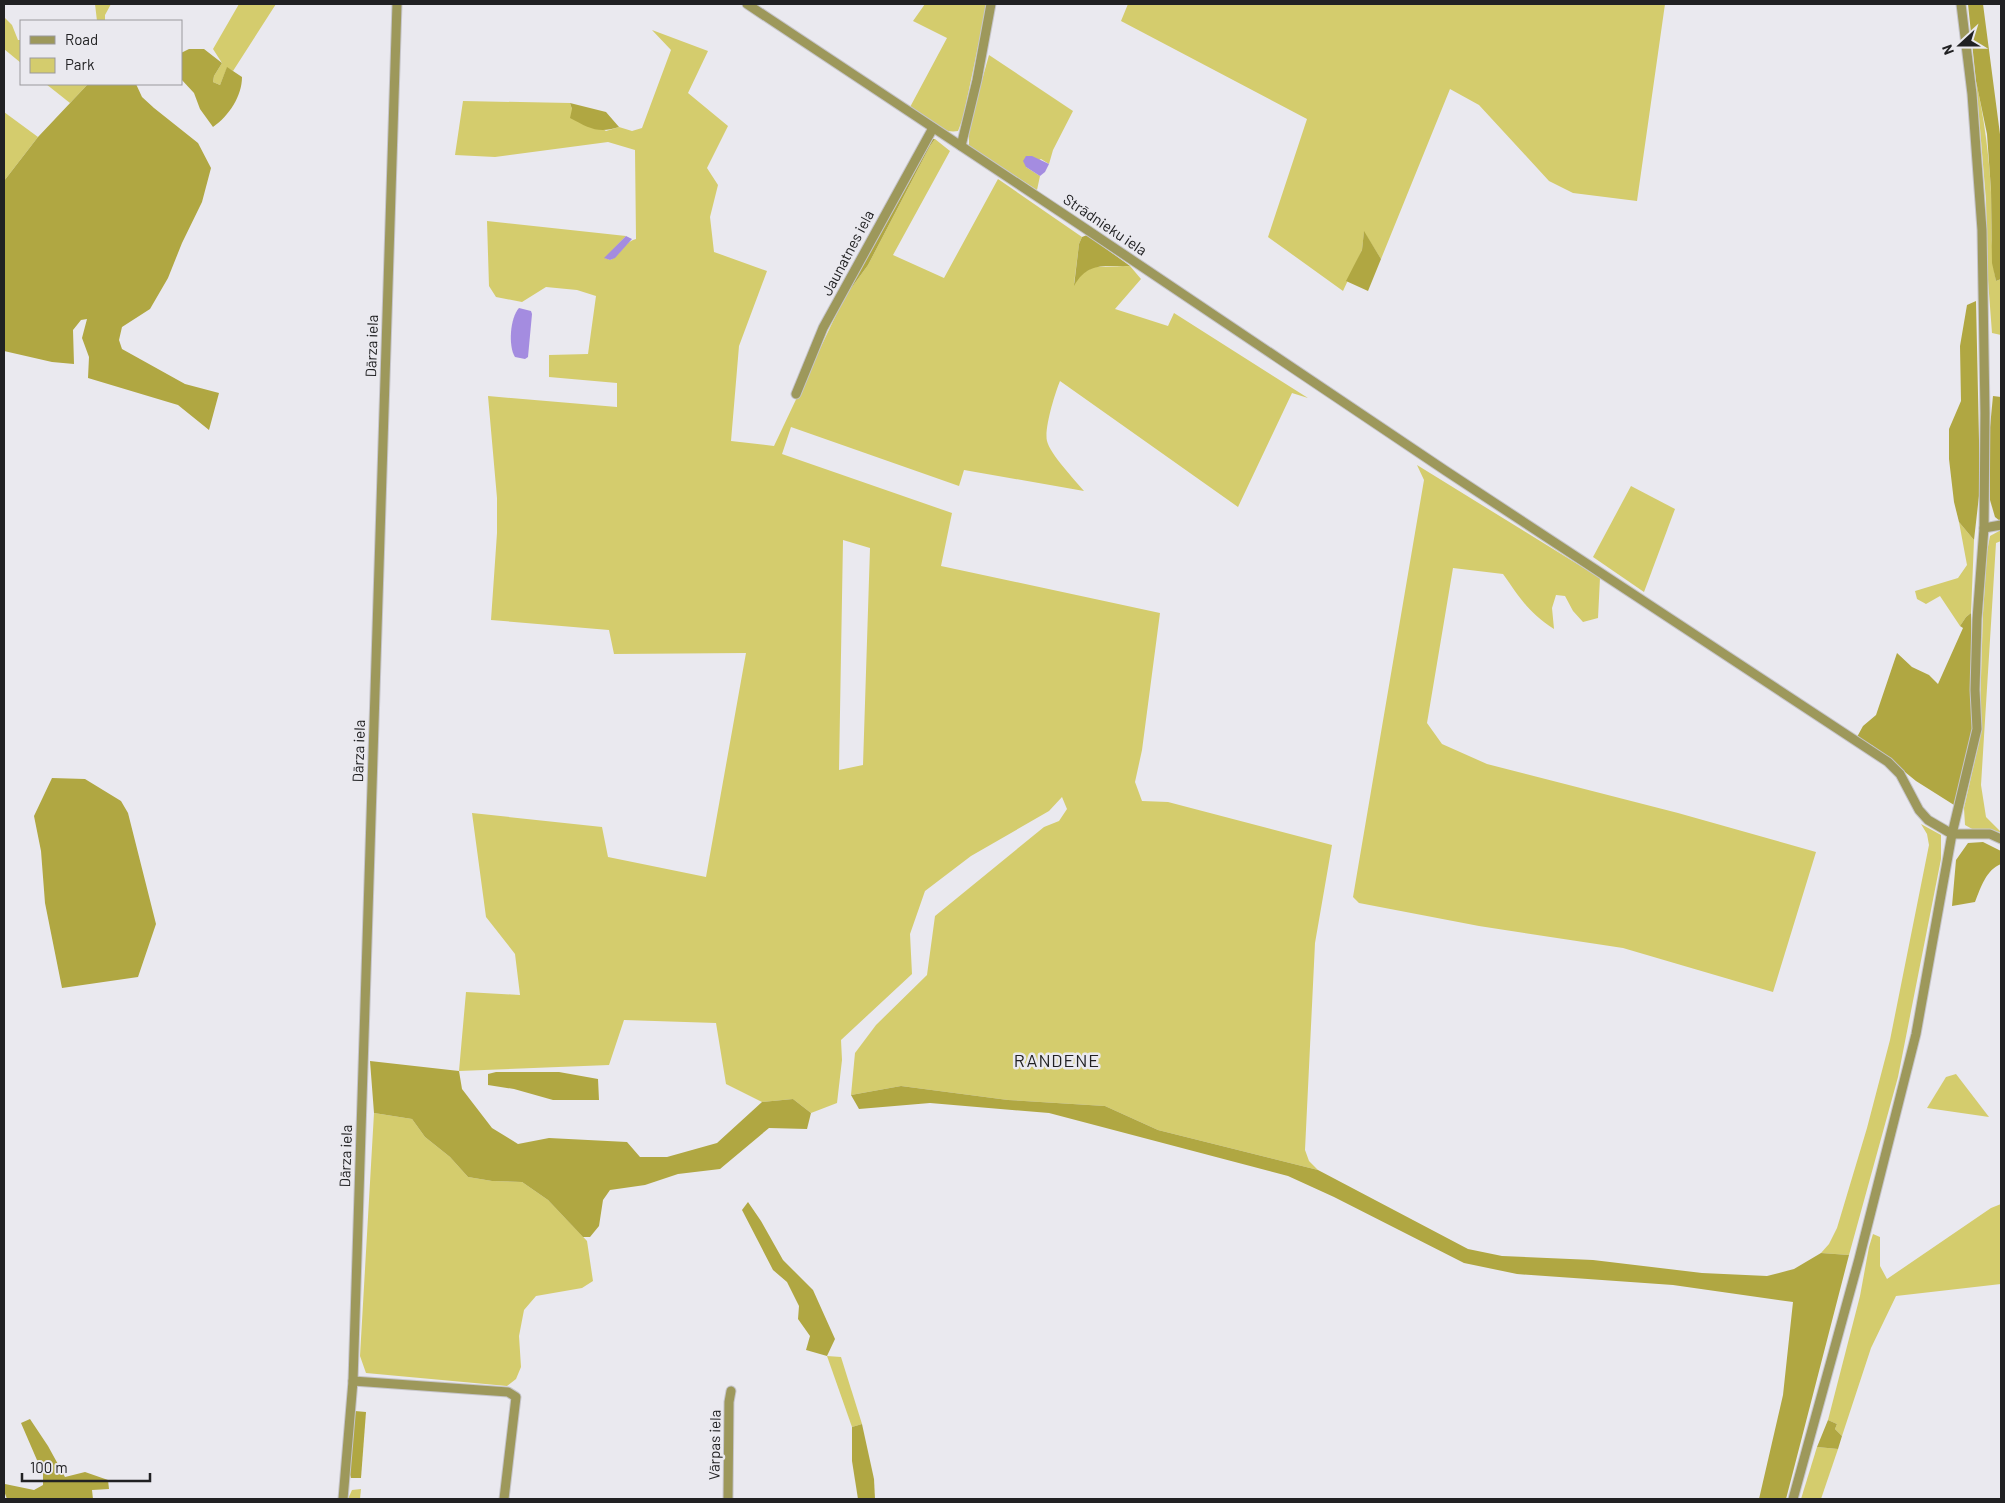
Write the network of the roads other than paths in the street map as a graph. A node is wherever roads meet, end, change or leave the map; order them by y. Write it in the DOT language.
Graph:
graph roads {
  1 [pos="397,4"];
  2 [pos="747,4"];
  3 [pos="991,4"];
  4 [pos="1961,4"];
  5 [pos="932,128"];
  6 [pos="961,146"];
  7 [pos="796,394"];
  8 [pos="2001,525"];
  9 [pos="1984,528"];
  10 [pos="1952,834"];
  11 [pos="2001,839"];
  12 [pos="353,1381"];
  13 [pos="731,1391"];
  14 [pos="343,1499"];
  15 [pos="504,1499"];
  16 [pos="728,1499"];
  17 [pos="1793,1499"];
  1 -- 12 [label="street, Dārza iela"];
  2 -- 5 [label="street, Strādnieku iela"];
  3 -- 6 [label="street"];
  4 -- 9 [label="street"];
  5 -- 6 [label="street, Strādnieku iela"];
  5 -- 7 [label="street, Jaunatnes iela"];
  6 -- 10 [label="street, Strādnieku iela"];
  8 -- 9 [label="street"];
  9 -- 10 [label="street"];
  10 -- 11 [label="street"];
  10 -- 17 [label="street"];
  12 -- 14 [label="street, Dārza iela"];
  12 -- 15 [label="street"];
  13 -- 16 [label="street, Vārpas iela"];
}
